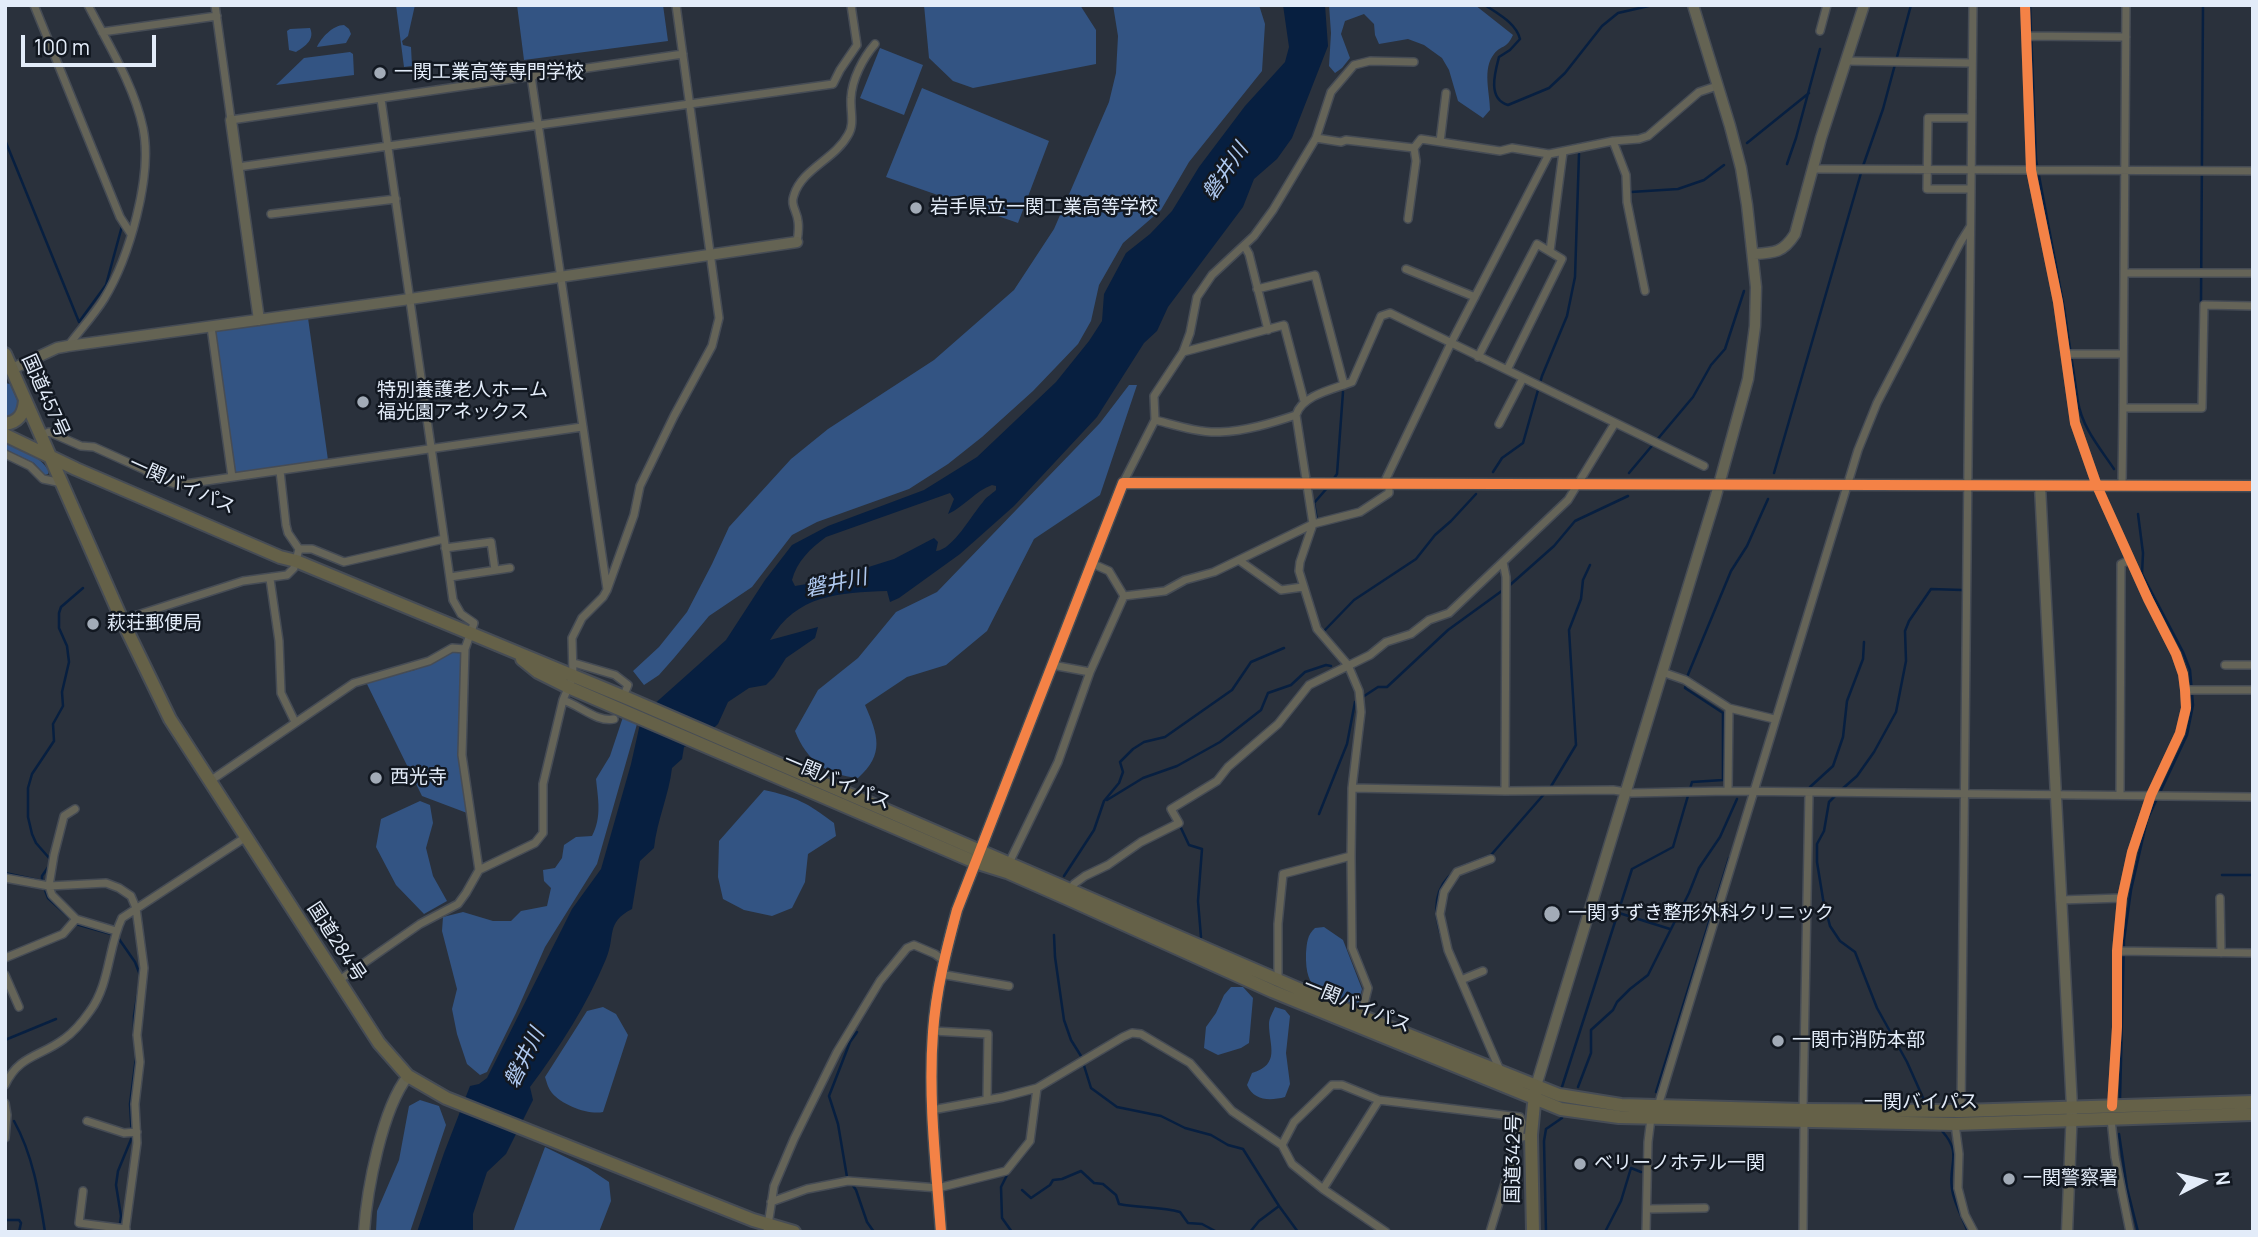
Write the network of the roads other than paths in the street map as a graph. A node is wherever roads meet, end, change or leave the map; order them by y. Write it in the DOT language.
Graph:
graph roads {
  1 [pos="34,5"];
  2 [pos="88,5"];
  3 [pos="215,5"];
  4 [pos="676,5"];
  5 [pos="851,5"];
  6 [pos="1693,5"];
  7 [pos="1827,5"];
  8 [pos="1864,5"];
  9 [pos="1973,5"];
  10 [pos="2025,5"];
  11 [pos="2126,5"];
  12 [pos="217,16"];
  13 [pos="1820,31"];
  14 [pos="102,32"];
  15 [pos="2027,36"];
  16 [pos="2126,37"];
  17 [pos="876,44"];
  18 [pos="683,54"];
  19 [pos="1845,61"];
  20 [pos="1413,62"];
  21 [pos="1972,63"];
  22 [pos="531,76"];
  23 [pos="1717,86"];
  24 [pos="1447,93"];
  25 [pos="381,99"];
  26 [pos="690,104"];
  27 [pos="1971,118"];
  28 [pos="231,120"];
  29 [pos="539,125"];
  30 [pos="1316,138"];
  31 [pos="1613,141"];
  32 [pos="1440,142"];
  33 [pos="388,146"];
  34 [pos="1414,148"];
  35 [pos="1563,152"];
  36 [pos="1549,154"];
  37 [pos="238,167"];
  38 [pos="1927,168"];
  39 [pos="1970,168"];
  40 [pos="1813,169"];
  41 [pos="2125,169"];
  42 [pos="2031,170"];
  43 [pos="2253,170"];
  44 [pos="1971,189"];
  45 [pos="396,199"];
  46 [pos="271,214"];
  47 [pos="1408,219"];
  48 [pos="1970,227"];
  49 [pos="131,234"];
  50 [pos="797,242"];
  51 [pos="1245,247"];
  52 [pos="1549,251"];
  53 [pos="1753,254"];
  54 [pos="711,255"];
  55 [pos="1406,269"];
  56 [pos="2124,273"];
  57 [pos="2253,273"];
  58 [pos="561,278"];
  59 [pos="1256,289"];
  60 [pos="1646,291"];
  61 [pos="1475,297"];
  62 [pos="410,299"];
  63 [pos="2253,306"];
  64 [pos="259,320"];
  65 [pos="211,327"];
  66 [pos="1268,330"];
  67 [pos="1451,343"];
  68 [pos="68,345"];
  69 [pos="1183,352"];
  70 [pos="5,354"];
  71 [pos="2123,354"];
  72 [pos="2065,355"];
  73 [pos="1478,356"];
  74 [pos="1507,370"];
  75 [pos="10,373"];
  76 [pos="1524,378"];
  77 [pos="1344,385"];
  78 [pos="25,400"];
  79 [pos="1304,401"];
  80 [pos="2123,408"];
  81 [pos="1296,415"];
  82 [pos="1155,420"];
  83 [pos="1615,423"];
  84 [pos="5,424"];
  85 [pos="1499,424"];
  86 [pos="582,427"];
  87 [pos="5,435"];
  88 [pos="41,435"];
  89 [pos="430,449"];
  90 [pos="5,454"];
  91 [pos="49,454"];
  92 [pos="1704,466"];
  93 [pos="280,471"];
  94 [pos="232,477"];
  95 [pos="1123,482"];
  96 [pos="62,483"];
  97 [pos="1306,483"];
  98 [pos="1577,484"];
  99 [pos="1719,484"];
  100 [pos="1847,484"];
  101 [pos="1968,484"];
  102 [pos="1386,485"];
  103 [pos="2040,486"];
  104 [pos="2097,486"];
  105 [pos="2122,486"];
  106 [pos="2253,486"];
  107 [pos="1313,524"];
  108 [pos="445,544"];
  109 [pos="298,555"];
  110 [pos="2130,560"];
  111 [pos="1240,561"];
  112 [pos="1503,562"];
  113 [pos="1091,563"];
  114 [pos="510,568"];
  115 [pos="495,570"];
  116 [pos="450,577"];
  117 [pos="270,579"];
  118 [pos="1303,587"];
  119 [pos="607,590"];
  120 [pos="1124,596"];
  121 [pos="122,620"];
  122 [pos="470,634"];
  123 [pos="465,649"];
  124 [pos="1052,665"];
  125 [pos="2225,665"];
  126 [pos="2253,665"];
  127 [pos="1348,666"];
  128 [pos="1090,672"];
  129 [pos="1662,672"];
  130 [pos="569,681"];
  131 [pos="2185,690"];
  132 [pos="2253,690"];
  133 [pos="623,705"];
  134 [pos="1729,708"];
  135 [pos="1774,719"];
  136 [pos="295,722"];
  137 [pos="210,781"];
  138 [pos="1352,788"];
  139 [pos="1505,791"];
  140 [pos="1728,791"];
  141 [pos="1753,791"];
  142 [pos="1624,792"];
  143 [pos="1809,793"];
  144 [pos="1965,794"];
  145 [pos="2055,795"];
  146 [pos="2120,795"];
  147 [pos="2151,795"];
  148 [pos="2253,797"];
  149 [pos="75,809"];
  150 [pos="246,838"];
  151 [pos="1351,856"];
  152 [pos="977,857"];
  153 [pos="1491,859"];
  154 [pos="1009,863"];
  155 [pos="479,870"];
  156 [pos="5,877"];
  157 [pos="49,886"];
  158 [pos="1071,889"];
  159 [pos="2122,898"];
  160 [pos="2220,898"];
  161 [pos="2060,900"];
  162 [pos="136,908"];
  163 [pos="76,919"];
  164 [pos="116,931"];
  165 [pos="2118,951"];
  166 [pos="2221,953"];
  167 [pos="2253,953"];
  168 [pos="5,958"];
  169 [pos="943,960"];
  170 [pos="1483,971"];
  171 [pos="940,974"];
  172 [pos="5,975"];
  173 [pos="1461,979"];
  174 [pos="338,981"];
  175 [pos="1278,981"];
  176 [pos="1009,986"];
  177 [pos="19,1007"];
  178 [pos="1361,1016"];
  179 [pos="933,1031"];
  180 [pos="1498,1072"];
  181 [pos="408,1076"];
  182 [pos="5,1085"];
  183 [pos="1536,1086"];
  184 [pos="1037,1088"];
  185 [pos="987,1100"];
  186 [pos="1379,1100"];
  187 [pos="1534,1100"];
  188 [pos="2253,1102"];
  189 [pos="5,1103"];
  190 [pos="932,1110"];
  191 [pos="1961,1111"];
  192 [pos="1654,1112"];
  193 [pos="2111,1113"];
  194 [pos="2072,1114"];
  195 [pos="2253,1114"];
  196 [pos="1803,1116"];
  197 [pos="88,1121"];
  198 [pos="1955,1124"];
  199 [pos="137,1132"];
  200 [pos="1525,1136"];
  201 [pos="5,1138"];
  202 [pos="1282,1145"];
  203 [pos="938,1188"];
  204 [pos="1323,1189"];
  205 [pos="83,1191"];
  206 [pos="771,1202"];
  207 [pos="1704,1208"];
  208 [pos="1647,1209"];
  209 [pos="767,1228"];
  210 [pos="125,1230"];
  211 [pos="1804,1231"];
  212 [pos="364,1232"];
  213 [pos="793,1232"];
  214 [pos="941,1232"];
  215 [pos="1386,1232"];
  216 [pos="1490,1232"];
  217 [pos="1533,1232"];
  218 [pos="1646,1232"];
  219 [pos="1973,1232"];
  220 [pos="2067,1232"];
  221 [pos="2130,1232"];
  1 -- 49 [label="street"];
  2 -- 14 [label="street"];
  3 -- 12 [label="street"];
  4 -- 18 [label="street"];
  5 -- 26 [label="street"];
  6 -- 23 [label="street"];
  7 -- 13 [label="street"];
  8 -- 19 [label="street"];
  9 -- 21 [label="street"];
  10 -- 15 [label="street"];
  11 -- 16 [label="street"];
  12 -- 14 [label="street"];
  12 -- 28 [label="street"];
  14 -- 49 [label="street"];
  15 -- 16 [label="street"];
  15 -- 42 [label="street"];
  16 -- 41 [label="street"];
  17 -- 50 [label="street"];
  18 -- 22 [label="street"];
  18 -- 26 [label="street"];
  19 -- 21 [label="street"];
  19 -- 40 [label="street"];
  20 -- 30 [label="street"];
  21 -- 27 [label="street"];
  22 -- 25 [label="street"];
  22 -- 29 [label="street"];
  23 -- 31 [label="street"];
  23 -- 53 [label="street"];
  24 -- 32 [label="street"];
  25 -- 28 [label="street"];
  25 -- 33 [label="street"];
  26 -- 29 [label="street"];
  26 -- 54 [label="street"];
  27 -- 38 [label="street"];
  27 -- 39 [label="street"];
  28 -- 37 [label="street"];
  29 -- 33 [label="street"];
  29 -- 58 [label="street"];
  30 -- 34 [label="street"];
  30 -- 51 [label="street"];
  31 -- 35 [label="street"];
  31 -- 60 [label="street"];
  32 -- 34 [label="street"];
  32 -- 36 [label="street"];
  33 -- 37 [label="street"];
  33 -- 45 [label="street"];
  34 -- 47 [label="street"];
  35 -- 36 [label="street"];
  35 -- 52 [label="street"];
  36 -- 61 [label="street"];
  37 -- 64 [label="street"];
  38 -- 39 [label="street"];
  38 -- 40 [label="street"];
  38 -- 44 [label="street"];
  39 -- 42 [label="street"];
  39 -- 44 [label="street"];
  40 -- 53 [label="street"];
  41 -- 42 [label="street"];
  41 -- 43 [label="street"];
  41 -- 56 [label="street"];
  42 -- 72 [label="street"];
  44 -- 48 [label="street"];
  45 -- 46 [label="street"];
  45 -- 62 [label="street"];
  48 -- 100 [label="street"];
  48 -- 101 [label="street"];
  49 -- 68 [label="street"];
  50 -- 54 [label="street"];
  51 -- 59 [label="street"];
  51 -- 69 [label="street"];
  52 -- 73 [label="street"];
  52 -- 74 [label="street"];
  53 -- 99 [label="street"];
  54 -- 58 [label="street"];
  54 -- 119 [label="street"];
  55 -- 61 [label="street"];
  56 -- 57 [label="street"];
  56 -- 71 [label="street"];
  58 -- 62 [label="street"];
  58 -- 86 [label="street"];
  59 -- 66 [label="street"];
  59 -- 77 [label="street"];
  61 -- 67 [label="street"];
  62 -- 64 [label="street"];
  62 -- 89 [label="street"];
  63 -- 80 [label="street"];
  64 -- 65 [label="street"];
  65 -- 68 [label="street"];
  65 -- 94 [label="street"];
  66 -- 69 [label="street"];
  66 -- 79 [label="street"];
  67 -- 73 [label="street"];
  67 -- 77 [label="street"];
  67 -- 102 [label="street"];
  68 -- 75 [label="street"];
  69 -- 82 [label="street"];
  70 -- 75 [label="highway, 国道457号"];
  71 -- 72 [label="street"];
  71 -- 80 [label="street"];
  72 -- 104 [label="street"];
  73 -- 74 [label="street"];
  74 -- 76 [label="street"];
  75 -- 78 [label="highway, 国道457号"];
  76 -- 83 [label="street"];
  76 -- 85 [label="street"];
  77 -- 79 [label="street"];
  78 -- 84 [label="highway"];
  78 -- 88 [label="highway, 国道457号"];
  79 -- 81 [label="street"];
  80 -- 105 [label="street"];
  81 -- 82 [label="street"];
  81 -- 97 [label="street"];
  82 -- 95 [label="street"];
  83 -- 92 [label="street"];
  83 -- 98 [label="street"];
  86 -- 89 [label="street"];
  86 -- 119 [label="street"];
  87 -- 91 [label="highway, 一関バイパス"];
  88 -- 91 [label="highway, 国道457号"];
  88 -- 94 [label="street"];
  89 -- 93 [label="street"];
  89 -- 108 [label="street"];
  90 -- 96 [label="street"];
  91 -- 96 [label="highway, 国道284号"];
  91 -- 109 [label="highway, 一関バイパス"];
  93 -- 94 [label="street"];
  93 -- 109 [label="street"];
  95 -- 97 [label="street"];
  95 -- 113 [label="street"];
  96 -- 121 [label="highway, 国道284号"];
  97 -- 102 [label="street"];
  97 -- 107 [label="street"];
  98 -- 99 [label="street"];
  98 -- 102 [label="street"];
  98 -- 112 [label="street"];
  99 -- 100 [label="street"];
  99 -- 129 [label="street"];
  100 -- 101 [label="street"];
  100 -- 135 [label="street"];
  101 -- 103 [label="street"];
  101 -- 144 [label="street"];
  102 -- 107 [label="street"];
  103 -- 104 [label="street"];
  103 -- 145 [label="street"];
  104 -- 105 [label="street"];
  104 -- 110 [label="street"];
  105 -- 106 [label="street"];
  107 -- 111 [label="street"];
  107 -- 118 [label="street"];
  108 -- 109 [label="street"];
  108 -- 115 [label="street"];
  108 -- 116 [label="street"];
  109 -- 117 [label="street"];
  109 -- 122 [label="highway, 一関バイパス"];
  110 -- 131 [label="street"];
  110 -- 146 [label="street"];
  111 -- 118 [label="street"];
  111 -- 120 [label="street"];
  112 -- 127 [label="street"];
  112 -- 139 [label="street"];
  113 -- 120 [label="street"];
  113 -- 124 [label="street"];
  114 -- 115 [label="street"];
  115 -- 116 [label="street"];
  116 -- 122 [label="street"];
  117 -- 121 [label="street"];
  117 -- 136 [label="street"];
  118 -- 127 [label="street"];
  119 -- 130 [label="street"];
  120 -- 128 [label="street"];
  121 -- 137 [label="highway, 国道284号"];
  122 -- 123 [label="street"];
  122 -- 130 [label="highway, 一関バイパス"];
  123 -- 136 [label="street"];
  123 -- 155 [label="street"];
  124 -- 128 [label="street"];
  124 -- 152 [label="street"];
  125 -- 126 [label="street"];
  127 -- 138 [label="street"];
  127 -- 158 [label="street"];
  128 -- 154 [label="street"];
  129 -- 134 [label="street"];
  129 -- 142 [label="street"];
  130 -- 133 [label="highway, 一関バイパス"];
  130 -- 133 [label="street"];
  130 -- 155 [label="street"];
  131 -- 132 [label="street"];
  131 -- 147 [label="street"];
  133 -- 152 [label="highway, 一関バイパス"];
  134 -- 135 [label="street"];
  134 -- 140 [label="street"];
  135 -- 141 [label="street"];
  136 -- 137 [label="street"];
  137 -- 150 [label="highway, 国道284号"];
  138 -- 139 [label="street"];
  138 -- 151 [label="street"];
  139 -- 142 [label="street"];
  140 -- 141 [label="street"];
  140 -- 142 [label="street"];
  141 -- 143 [label="street"];
  141 -- 192 [label="street"];
  142 -- 183 [label="street"];
  143 -- 144 [label="street"];
  143 -- 196 [label="street"];
  144 -- 145 [label="street"];
  144 -- 191 [label="street"];
  145 -- 146 [label="street"];
  145 -- 161 [label="street"];
  146 -- 147 [label="street"];
  147 -- 148 [label="street"];
  147 -- 159 [label="street"];
  149 -- 157 [label="street"];
  150 -- 162 [label="street"];
  150 -- 174 [label="highway, 国道284号"];
  151 -- 175 [label="street"];
  151 -- 178 [label="street"];
  152 -- 154 [label="highway, 一関バイパス"];
  152 -- 169 [label="street"];
  152 -- 187 [label="highway, 一関バイパス"];
  153 -- 173 [label="street"];
  154 -- 158 [label="highway, 一関バイパス"];
  155 -- 174 [label="street"];
  156 -- 157 [label="street"];
  157 -- 162 [label="street"];
  157 -- 163 [label="street"];
  158 -- 175 [label="highway, 一関バイパス"];
  159 -- 161 [label="street"];
  159 -- 165 [label="street"];
  160 -- 166 [label="street"];
  161 -- 194 [label="street"];
  162 -- 164 [label="street"];
  162 -- 199 [label="street"];
  163 -- 164 [label="street"];
  163 -- 168 [label="street"];
  164 -- 182 [label="street"];
  165 -- 166 [label="street"];
  165 -- 193 [label="street"];
  166 -- 167 [label="street"];
  169 -- 171 [label="street"];
  169 -- 206 [label="street"];
  170 -- 173 [label="street"];
  171 -- 176 [label="street"];
  171 -- 179 [label="street"];
  172 -- 177 [label="street"];
  173 -- 180 [label="street"];
  174 -- 181 [label="highway, 国道284号"];
  175 -- 178 [label="highway, 一関バイパス"];
  178 -- 180 [label="highway, 一関バイパス"];
  179 -- 185 [label="street"];
  179 -- 190 [label="street"];
  180 -- 183 [label="highway, 一関バイパス"];
  181 -- 209 [label="highway, 国道284号"];
  181 -- 212 [label="street"];
  183 -- 187 [label="highway, 国道342号"];
  183 -- 192 [label="highway, 一関バイパス"];
  184 -- 185 [label="street"];
  184 -- 202 [label="street"];
  184 -- 203 [label="street"];
  185 -- 190 [label="street"];
  186 -- 200 [label="street"];
  186 -- 202 [label="street"];
  186 -- 204 [label="street"];
  187 -- 192 [label="highway, 一関バイパス"];
  187 -- 200 [label="highway, 国道342号"];
  188 -- 193 [label="highway, 一関バイパス"];
  189 -- 201 [label="street"];
  190 -- 203 [label="street"];
  191 -- 194 [label="highway, 一関バイパス"];
  191 -- 196 [label="highway, 一関バイパス"];
  192 -- 196 [label="highway, 一関バイパス"];
  192 -- 208 [label="street"];
  193 -- 194 [label="highway, 一関バイパス"];
  193 -- 195 [label="highway, 一関バイパス"];
  193 -- 221 [label="street"];
  194 -- 198 [label="highway, 一関バイパス"];
  194 -- 220 [label="street"];
  196 -- 198 [label="highway, 一関バイパス"];
  196 -- 211 [label="street"];
  197 -- 199 [label="street"];
  198 -- 219 [label="street"];
  199 -- 210 [label="street"];
  200 -- 216 [label="street"];
  200 -- 217 [label="highway, 国道342号"];
  202 -- 204 [label="street"];
  203 -- 206 [label="street"];
  203 -- 214 [label="street"];
  204 -- 215 [label="street"];
  205 -- 210 [label="street"];
  206 -- 209 [label="street"];
  207 -- 208 [label="street"];
  208 -- 218 [label="street"];
  209 -- 213 [label="highway, 国道284号"];
}
